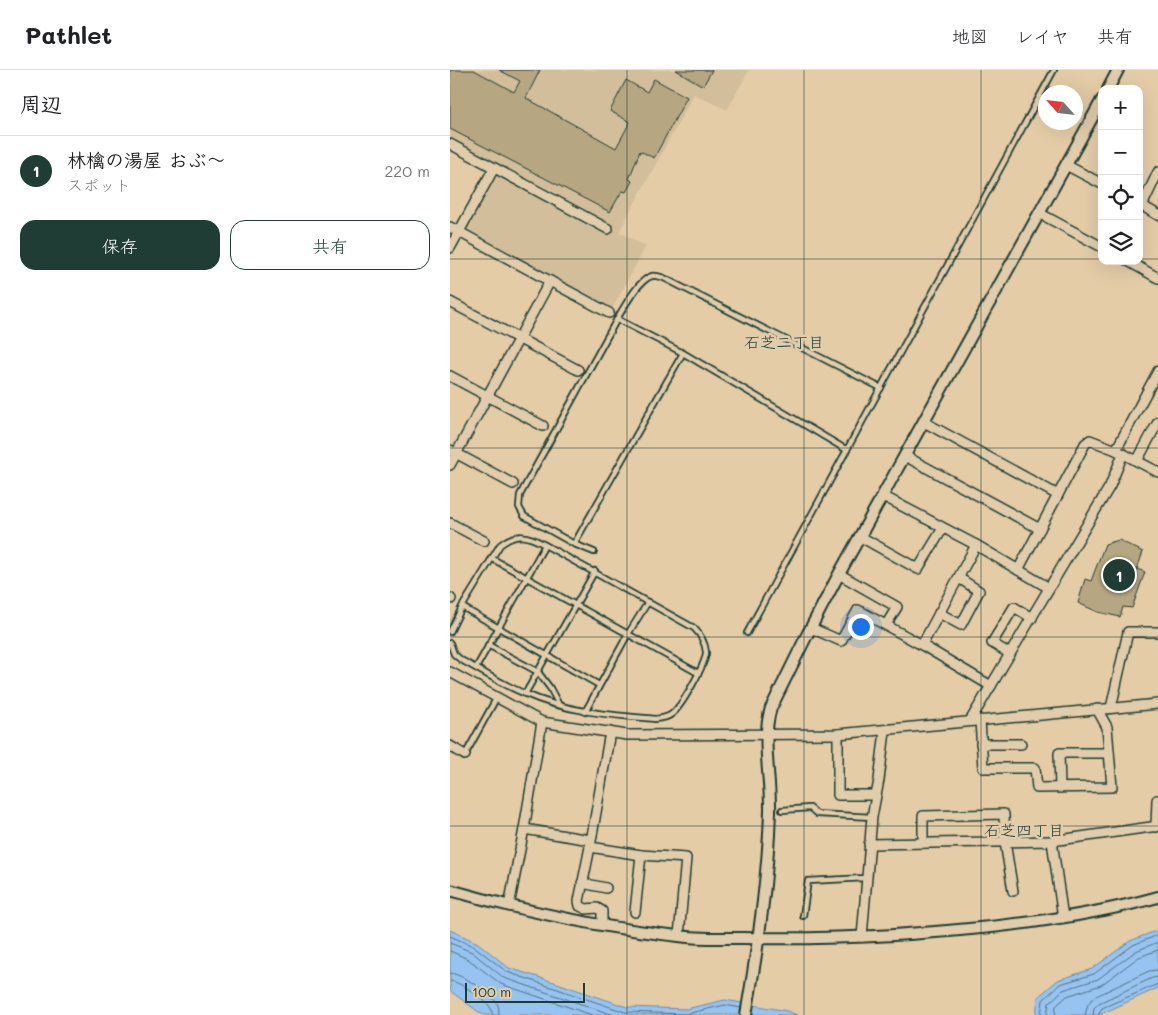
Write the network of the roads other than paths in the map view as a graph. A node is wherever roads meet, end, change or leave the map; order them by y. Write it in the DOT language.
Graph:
graph roads {
  1 [pos="1054,70"];
  2 [pos="1118,70"];
  3 [pos="1110,85"];
  4 [pos="1098,107"];
  5 [pos="450,144"];
  6 [pos="1066,165"];
  7 [pos="494,168"];
  8 [pos="1158,172"];
  9 [pos="1098,182"];
  10 [pos="1143,200"];
  11 [pos="1143,207"];
  12 [pos="1039,213"];
  13 [pos="1158,215"];
  14 [pos="450,227"];
  15 [pos="608,229"];
  16 [pos="459,232"];
  17 [pos="1098,245"];
  18 [pos="450,248"];
  19 [pos="1135,265"];
  20 [pos="1158,278"];
  21 [pos="550,281"];
  22 [pos="450,302"];
  23 [pos="613,316"];
  24 [pos="520,338"];
  25 [pos="683,353"];
  26 [pos="578,370"];
  27 [pos="1158,371"];
  28 [pos="450,376"];
  29 [pos="881,388"];
  30 [pos="488,396"];
  31 [pos="924,422"];
  32 [pos="1158,422"];
  33 [pos="543,426"];
  34 [pos="847,450"];
  35 [pos="453,452"];
  36 [pos="1119,452"];
  37 [pos="905,456"];
  38 [pos="1137,461"];
  39 [pos="450,465"];
  40 [pos="1158,472"];
  41 [pos="513,484"];
  42 [pos="1058,495"];
  43 [pos="883,496"];
  44 [pos="450,523"];
  45 [pos="943,528"];
  46 [pos="1040,529"];
  47 [pos="861,537"];
  48 [pos="484,541"];
  49 [pos="545,544"];
  50 [pos="574,544"];
  51 [pos="976,546"];
  52 [pos="594,552"];
  53 [pos="492,558"];
  54 [pos="1018,570"];
  55 [pos="595,571"];
  56 [pos="840,574"];
  57 [pos="527,577"];
  58 [pos="959,578"];
  59 [pos="1050,588"];
  60 [pos="648,602"];
  61 [pos="575,605"];
  62 [pos="462,608"];
  63 [pos="939,613"];
  64 [pos="1032,618"];
  65 [pos="886,625"];
  66 [pos="498,628"];
  67 [pos="811,628"];
  68 [pos="450,632"];
  69 [pos="1158,632"];
  70 [pos="747,633"];
  71 [pos="628,634"];
  72 [pos="450,643"];
  73 [pos="488,645"];
  74 [pos="922,645"];
  75 [pos="1010,654"];
  76 [pos="547,655"];
  77 [pos="476,668"];
  78 [pos="538,672"];
  79 [pos="450,673"];
  80 [pos="698,673"];
  81 [pos="599,685"];
  82 [pos="991,686"];
  83 [pos="526,694"];
  84 [pos="497,696"];
  85 [pos="1158,704"];
  86 [pos="558,705"];
  87 [pos="1111,708"];
  88 [pos="1097,710"];
  89 [pos="585,712"];
  90 [pos="975,721"];
  91 [pos="542,722"];
  92 [pos="885,731"];
  93 [pos="610,732"];
  94 [pos="838,734"];
  95 [pos="768,735"];
  96 [pos="981,744"];
  97 [pos="1021,744"];
  98 [pos="450,746"];
  99 [pos="1108,753"];
  100 [pos="465,755"];
  101 [pos="1060,788"];
  102 [pos="876,795"];
  103 [pos="1158,800"];
  104 [pos="782,810"];
  105 [pos="872,817"];
  106 [pos="1157,826"];
  107 [pos="524,829"];
  108 [pos="1052,841"];
  109 [pos="1005,842"];
  110 [pos="923,843"];
  111 [pos="590,844"];
  112 [pos="869,844"];
  113 [pos="641,855"];
  114 [pos="866,878"];
  115 [pos="582,883"];
  116 [pos="606,888"];
  117 [pos="450,890"];
  118 [pos="1013,891"];
  119 [pos="1158,897"];
  120 [pos="509,906"];
  121 [pos="635,912"];
  122 [pos="803,916"];
  123 [pos="1063,918"];
  124 [pos="602,925"];
  125 [pos="679,936"];
  126 [pos="862,937"];
  127 [pos="758,944"];
  128 [pos="746,1015"];
  1 -- 29 [label="lane"];
  2 -- 3 [label="street"];
  4 -- 6 [label="street"];
  5 -- 7 [label="street"];
  6 -- 9 [label="street"];
  6 -- 12 [label="street"];
  7 -- 15 [label="street"];
  7 -- 16 [label="street"];
  8 -- 10 [label="street"];
  11 -- 13 [label="street"];
  12 -- 17 [label="street"];
  12 -- 31 [label="street"];
  14 -- 16 [label="street"];
  16 -- 18 [label="street"];
  16 -- 21 [label="street"];
  19 -- 20 [label="street"];
  21 -- 23 [label="street"];
  21 -- 24 [label="street"];
  22 -- 24 [label="street"];
  23 -- 25 [label="lane"];
  23 -- 29 [label="lane"];
  23 -- 50 [label="lane"];
  24 -- 26 [label="street"];
  24 -- 30 [label="street"];
  25 -- 34 [label="lane"];
  25 -- 50 [label="lane"];
  27 -- 36 [label="street"];
  28 -- 30 [label="street"];
  29 -- 34 [label="lane"];
  30 -- 33 [label="street"];
  30 -- 35 [label="street"];
  31 -- 37 [label="street"];
  31 -- 42 [label="street"];
  32 -- 38 [label="street"];
  34 -- 70 [label="lane"];
  35 -- 39 [label="street"];
  35 -- 41 [label="street"];
  36 -- 38 [label="street"];
  36 -- 42 [label="street"];
  36 -- 59 [label="street"];
  37 -- 43 [label="street"];
  37 -- 46 [label="street"];
  38 -- 40 [label="street"];
  42 -- 46 [label="street"];
  43 -- 45 [label="street"];
  43 -- 47 [label="street"];
  44 -- 48 [label="street"];
  45 -- 47 [label="street"];
  45 -- 51 [label="street"];
  46 -- 54 [label="street"];
  47 -- 56 [label="street"];
  49 -- 53 [label="lane"];
  49 -- 55 [label="lane"];
  49 -- 57 [label="lane"];
  50 -- 52 [label="lane"];
  51 -- 54 [label="street"];
  51 -- 58 [label="street"];
  53 -- 57 [label="lane"];
  53 -- 62 [label="lane"];
  54 -- 59 [label="street"];
  55 -- 60 [label="lane"];
  55 -- 61 [label="lane"];
  56 -- 65 [label="street"];
  56 -- 67 [label="street"];
  57 -- 61 [label="lane"];
  57 -- 66 [label="lane"];
  58 -- 63 [label="street"];
  58 -- 63 [label="street"];
  59 -- 64 [label="street"];
  60 -- 71 [label="lane"];
  60 -- 80 [label="lane"];
  61 -- 71 [label="lane"];
  61 -- 76 [label="lane"];
  62 -- 66 [label="lane"];
  62 -- 68 [label="lane"];
  63 -- 74 [label="street"];
  64 -- 75 [label="street"];
  64 -- 75 [label="street"];
  65 -- 67 [label="street"];
  65 -- 74 [label="street"];
  66 -- 73 [label="lane"];
  66 -- 76 [label="lane"];
  67 -- 95 [label="street"];
  69 -- 87 [label="street"];
  71 -- 80 [label="lane"];
  71 -- 81 [label="lane"];
  72 -- 77 [label="lane"];
  73 -- 77 [label="lane"];
  73 -- 78 [label="lane"];
  74 -- 82 [label="street"];
  75 -- 82 [label="street"];
  76 -- 78 [label="lane"];
  76 -- 81 [label="lane"];
  77 -- 83 [label="lane"];
  78 -- 83 [label="lane"];
  78 -- 86 [label="lane"];
  79 -- 84 [label="street"];
  80 -- 89 [label="lane"];
  81 -- 89 [label="lane"];
  82 -- 90 [label="street"];
  83 -- 86 [label="lane"];
  84 -- 91 [label="street"];
  84 -- 100 [label="lane"];
  85 -- 87 [label="street"];
  86 -- 89 [label="lane"];
  87 -- 88 [label="street"];
  88 -- 90 [label="street"];
  88 -- 99 [label="street"];
  90 -- 92 [label="street"];
  90 -- 96 [label="street"];
  91 -- 93 [label="street"];
  91 -- 107 [label="street"];
  92 -- 94 [label="street"];
  92 -- 102 [label="street"];
  93 -- 95 [label="street"];
  93 -- 111 [label="street"];
  94 -- 95 [label="street"];
  94 -- 102 [label="street"];
  95 -- 127 [label="street"];
  96 -- 97 [label="street"];
  96 -- 101 [label="street"];
  98 -- 100 [label="street"];
  99 -- 101 [label="street"];
  99 -- 101 [label="street"];
  102 -- 105 [label="street"];
  103 -- 106 [label="street"];
  104 -- 105 [label="lane"];
  105 -- 112 [label="street"];
  106 -- 108 [label="street"];
  107 -- 111 [label="street"];
  107 -- 120 [label="street"];
  108 -- 109 [label="street"];
  108 -- 123 [label="street"];
  109 -- 110 [label="street"];
  109 -- 110 [label="street"];
  109 -- 118 [label="street"];
  110 -- 112 [label="street"];
  111 -- 113 [label="street"];
  111 -- 115 [label="street"];
  112 -- 114 [label="street"];
  113 -- 121 [label="street"];
  113 -- 125 [label="street"];
  114 -- 122 [label="lane"];
  114 -- 126 [label="street"];
  115 -- 116 [label="street"];
  115 -- 124 [label="street"];
  117 -- 120 [label="street"];
  119 -- 123 [label="street"];
  120 -- 124 [label="street"];
  123 -- 126 [label="street"];
  124 -- 125 [label="street"];
  125 -- 127 [label="street"];
  126 -- 127 [label="street"];
  127 -- 128 [label="street"];
}
